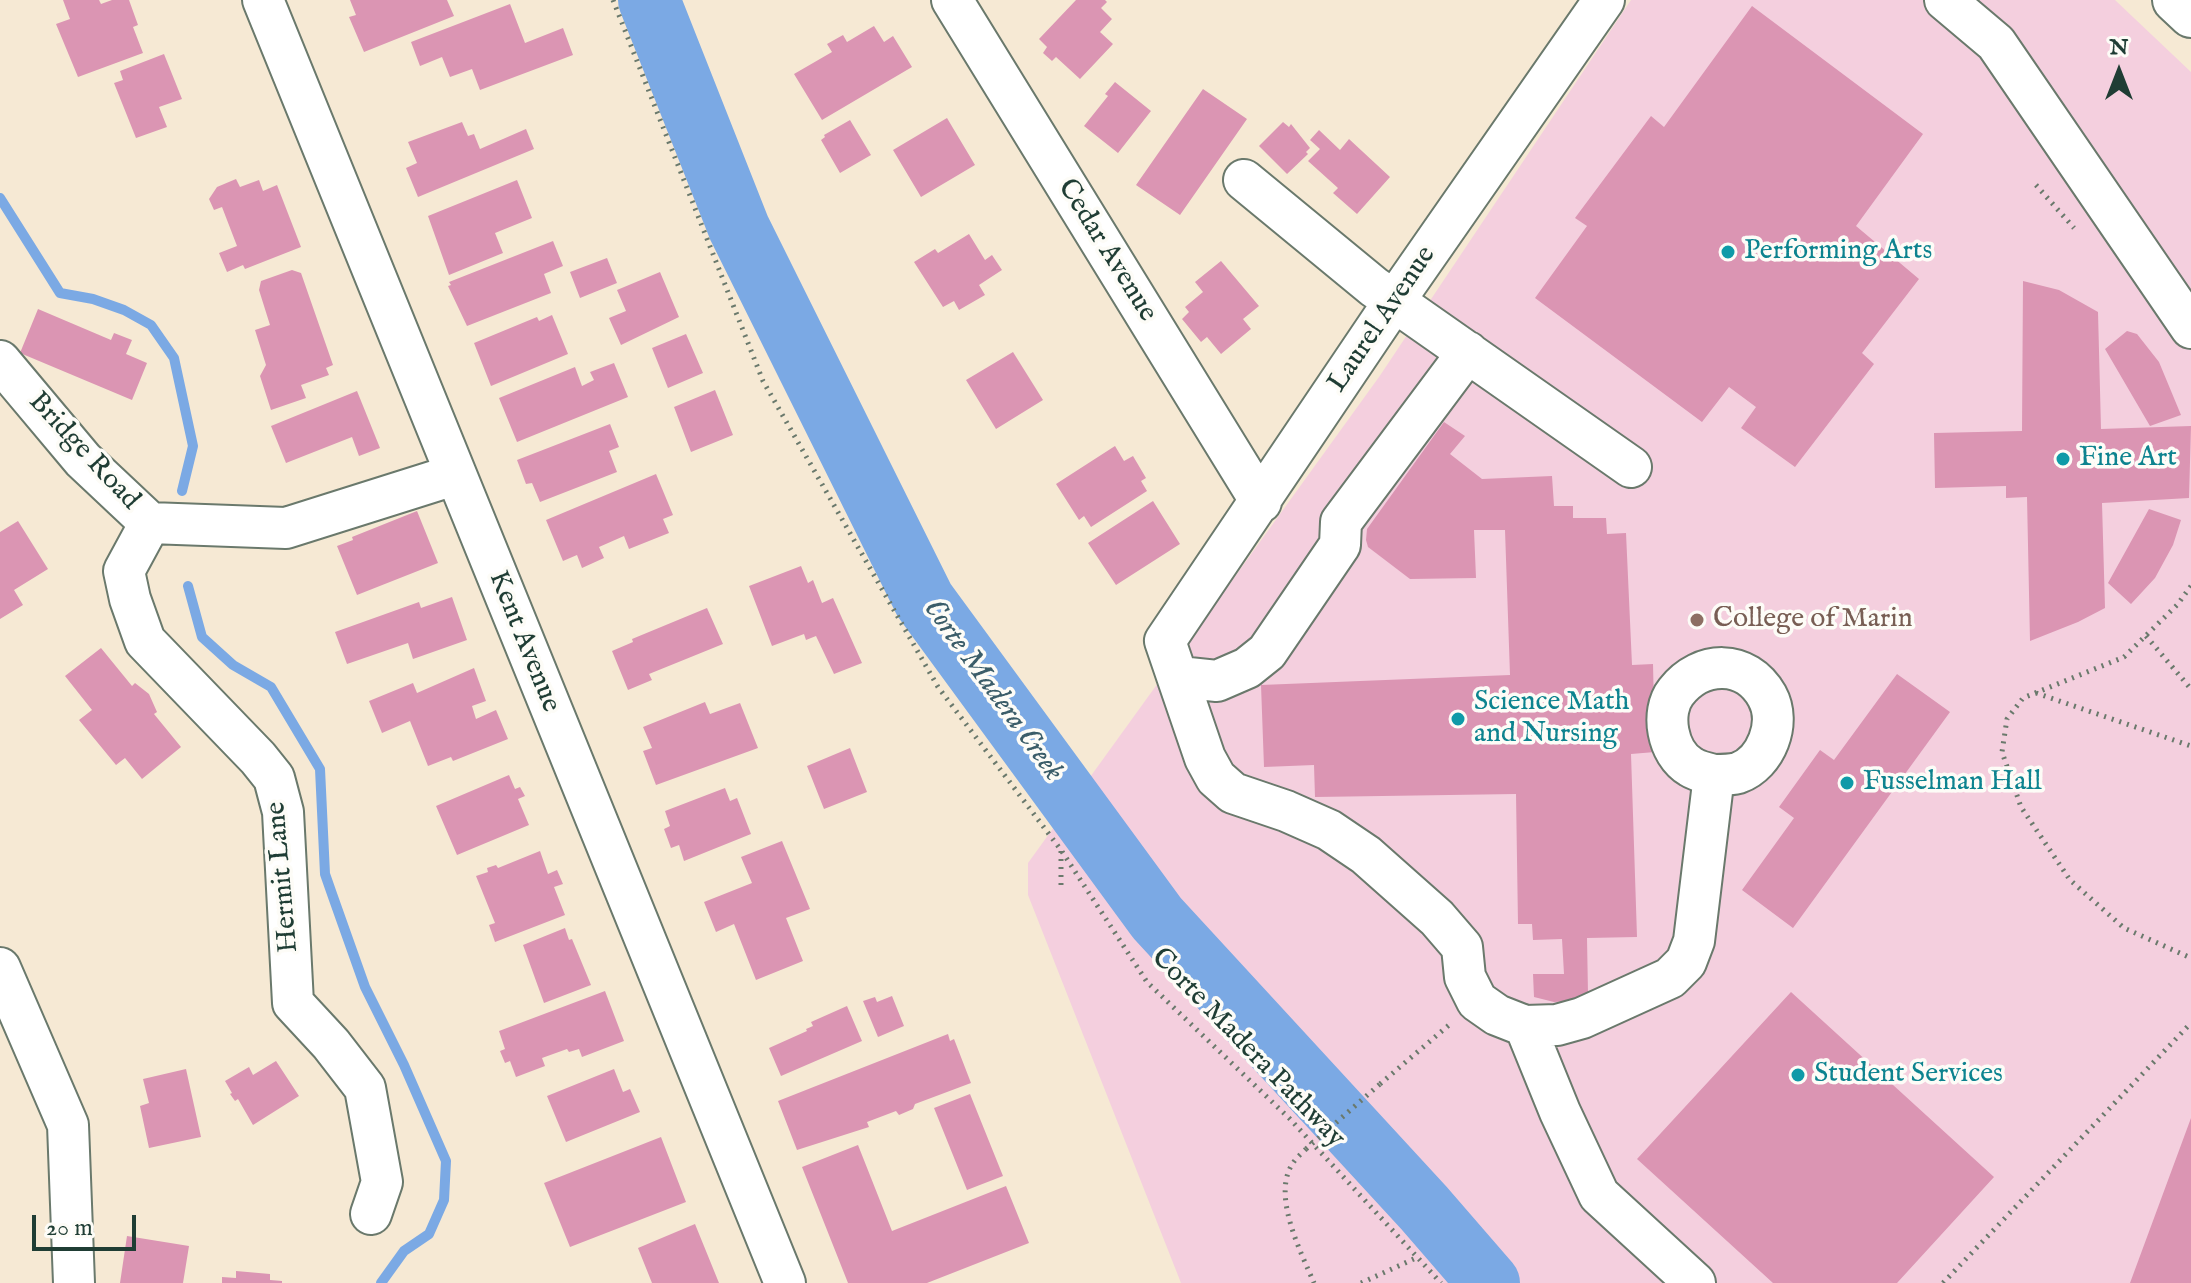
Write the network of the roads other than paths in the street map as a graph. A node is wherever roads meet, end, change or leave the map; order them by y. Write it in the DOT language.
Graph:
graph roads {
  1 [pos="263,0"];
  2 [pos="952,0"];
  3 [pos="1604,0"];
  4 [pos="1945,0"];
  5 [pos="2175,0"];
  6 [pos="2191,15"];
  7 [pos="1244,180"];
  8 [pos="1395,300"];
  9 [pos="2191,328"];
  10 [pos="1468,352"];
  11 [pos="0,361"];
  12 [pos="1631,467"];
  13 [pos="454,475"];
  14 [pos="1261,502"];
  15 [pos="150,523"];
  16 [pos="1172,659"];
  17 [pos="1714,775"];
  18 [pos="0,968"];
  19 [pos="1525,1026"];
  20 [pos="371,1214"];
  21 [pos="74,1283"];
  22 [pos="785,1283"];
  23 [pos="1695,1283"];
  1 -- 13 [label="street, Kent Avenue"];
  2 -- 14 [label="street, Cedar Avenue"];
  3 -- 8 [label="street, Laurel Avenue"];
  4 -- 9 [label="street"];
  5 -- 6 [label="main road"];
  7 -- 8 [label="street"];
  8 -- 10 [label="street"];
  8 -- 14 [label="street, Laurel Avenue"];
  10 -- 12 [label="street"];
  10 -- 16 [label="street"];
  11 -- 15 [label="street, Bridge Road"];
  13 -- 15 [label="street, Bridge Road"];
  13 -- 22 [label="street, Kent Avenue"];
  14 -- 16 [label="street, Laurel Avenue"];
  15 -- 20 [label="street, Hermit Lane"];
  16 -- 19 [label="street"];
  17 -- 19 [label="street"];
  18 -- 21 [label="street"];
  19 -- 23 [label="street"];
}
